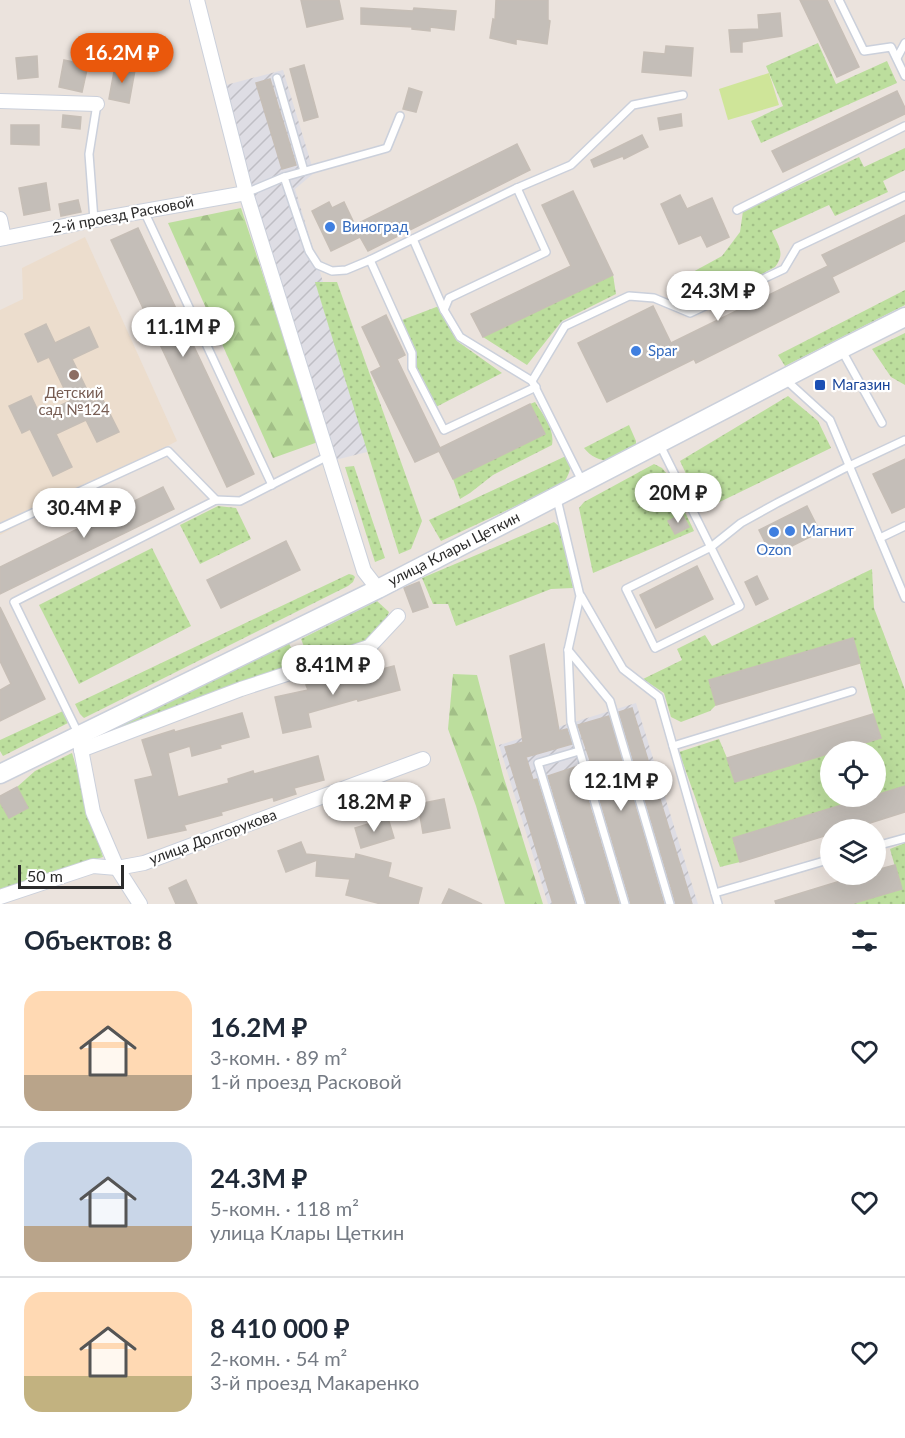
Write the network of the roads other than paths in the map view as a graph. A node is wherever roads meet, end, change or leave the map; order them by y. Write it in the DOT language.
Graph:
graph roads {
  1 [pos="197,0"];
  2 [pos="839,0"];
  3 [pos="905,43"];
  4 [pos="897,58"];
  5 [pos="905,76"];
  6 [pos="277,78"];
  7 [pos="683,95"];
  8 [pos="0,101"];
  9 [pos="97,104"];
  10 [pos="400,116"];
  11 [pos="905,126"];
  12 [pos="304,171"];
  13 [pos="284,177"];
  14 [pos="517,188"];
  15 [pos="246,193"];
  16 [pos="905,196"];
  17 [pos="737,210"];
  18 [pos="144,211"];
  19 [pos="0,219"];
  20 [pos="94,220"];
  21 [pos="2,238"];
  22 [pos="413,239"];
  23 [pos="370,260"];
  24 [pos="444,310"];
  25 [pos="905,317"];
  26 [pos="841,349"];
  27 [pos="784,378"];
  28 [pos="534,384"];
  29 [pos="882,423"];
  30 [pos="905,440"];
  31 [pos="659,443"];
  32 [pos="328,456"];
  33 [pos="849,466"];
  34 [pos="583,483"];
  35 [pos="272,485"];
  36 [pos="557,496"];
  37 [pos="216,500"];
  38 [pos="905,526"];
  39 [pos="0,528"];
  40 [pos="880,538"];
  41 [pos="711,547"];
  42 [pos="378,589"];
  43 [pos="904,595"];
  44 [pos="580,596"];
  45 [pos="398,616"];
  46 [pos="568,650"];
  47 [pos="852,691"];
  48 [pos="80,743"];
  49 [pos="673,746"];
  50 [pos="579,751"];
  51 [pos="423,759"];
  52 [pos="0,774"];
  53 [pos="905,838"];
  54 [pos="886,843"];
  55 [pos="820,863"];
  56 [pos="117,868"];
  57 [pos="715,893"];
  58 [pos="0,897"];
  59 [pos="140,904"];
  60 [pos="581,904"];
  61 [pos="625,904"];
  62 [pos="670,904"];
  63 [pos="718,904"];
  1 -- 15 [label="street"];
  2 -- 4 [label="lane"];
  3 -- 4 [label="lane"];
  4 -- 5 [label="lane"];
  6 -- 12 [label="lane"];
  7 -- 14 [label="lane"];
  8 -- 9 [label="street"];
  9 -- 20 [label="lane"];
  10 -- 12 [label="lane"];
  11 -- 17 [label="lane"];
  12 -- 13 [label="lane"];
  13 -- 15 [label="lane"];
  13 -- 23 [label="lane"];
  14 -- 22 [label="lane"];
  14 -- 24 [label="lane"];
  15 -- 18 [label="street, 2-й проезд Расковой"];
  15 -- 32 [label="street"];
  16 -- 28 [label="lane"];
  18 -- 20 [label="street, 2-й проезд Расковой"];
  18 -- 35 [label="lane"];
  19 -- 21 [label="street"];
  20 -- 21 [label="street, 2-й проезд Расковой"];
  22 -- 23 [label="lane"];
  22 -- 24 [label="lane"];
  23 -- 28 [label="lane"];
  24 -- 28 [label="lane"];
  25 -- 26 [label="main road, улица Клары Цеткин"];
  26 -- 27 [label="main road, улица Клары Цеткин"];
  26 -- 29 [label="lane"];
  27 -- 31 [label="main road, улица Клары Цеткин"];
  27 -- 33 [label="lane"];
  28 -- 34 [label="lane"];
  30 -- 33 [label="lane"];
  31 -- 34 [label="main road, улица Клары Цеткин"];
  31 -- 41 [label="lane"];
  32 -- 35 [label="lane"];
  32 -- 42 [label="street"];
  33 -- 40 [label="lane"];
  33 -- 41 [label="lane"];
  34 -- 36 [label="main road, улица Клары Цеткин"];
  35 -- 37 [label="lane"];
  36 -- 42 [label="main road, улица Клары Цеткин"];
  36 -- 44 [label="lane"];
  37 -- 39 [label="lane"];
  37 -- 48 [label="lane"];
  38 -- 40 [label="lane"];
  40 -- 43 [label="lane"];
  41 -- 41 [label="lane"];
  42 -- 48 [label="main road, улица Клары Цеткин"];
  44 -- 46 [label="lane"];
  44 -- 49 [label="lane"];
  45 -- 48 [label="street"];
  46 -- 50 [label="lane"];
  46 -- 62 [label="lane"];
  47 -- 49 [label="lane"];
  48 -- 52 [label="main road, улица Клары Цеткин"];
  48 -- 56 [label="street"];
  49 -- 57 [label="lane"];
  50 -- 60 [label="lane"];
  50 -- 61 [label="lane"];
  51 -- 56 [label="street, улица Долгорукова"];
  53 -- 54 [label="lane"];
  55 -- 57 [label="lane"];
  56 -- 58 [label="street, улица Долгорукова"];
  56 -- 59 [label="street"];
  57 -- 63 [label="lane"];
}
